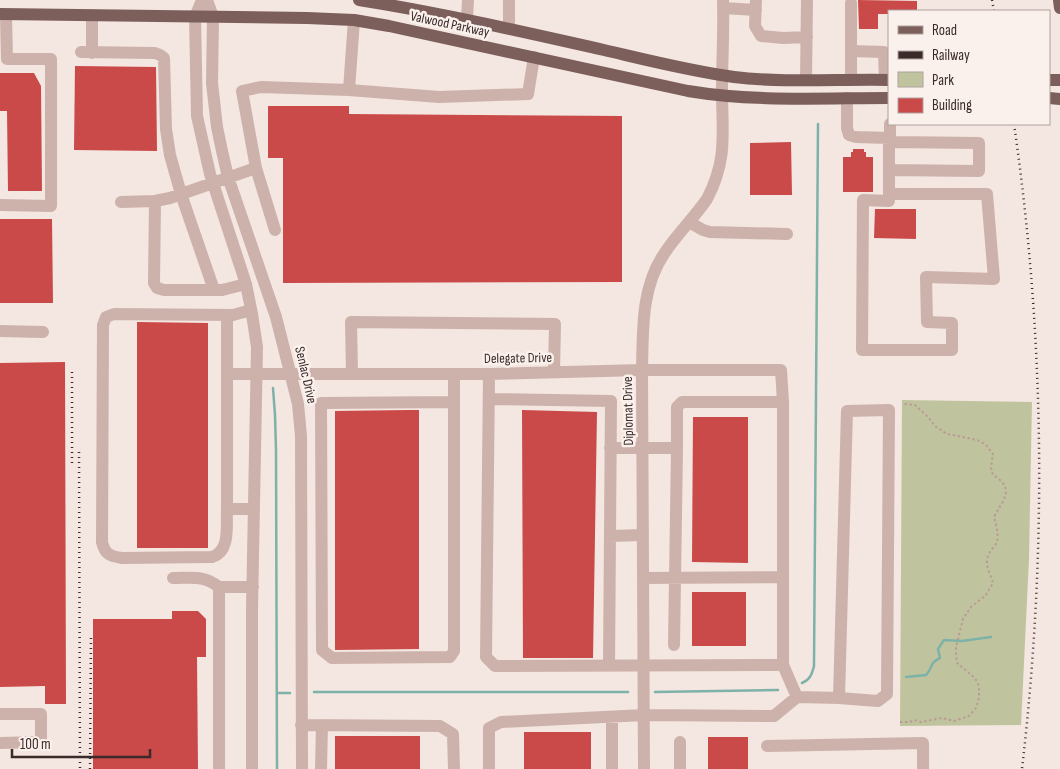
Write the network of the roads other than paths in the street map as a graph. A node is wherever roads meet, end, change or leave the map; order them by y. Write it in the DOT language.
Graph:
graph roads {
  1 [pos="202,0"];
  2 [pos="207,0"];
  3 [pos="356,0"];
  4 [pos="359,0"];
  5 [pos="468,0"];
  6 [pos="509,0"];
  7 [pos="807,0"];
  8 [pos="1059,0"];
  9 [pos="851,3"];
  10 [pos="723,4"];
  11 [pos="756,5"];
  12 [pos="1060,8"];
  13 [pos="3,14"];
  14 [pos="92,16"];
  15 [pos="195,17"];
  16 [pos="213,17"];
  17 [pos="466,19"];
  18 [pos="354,20"];
  19 [pos="509,28"];
  20 [pos="538,35"];
  21 [pos="807,37"];
  22 [pos="851,51"];
  23 [pos="534,57"];
  24 [pos="4,59"];
  25 [pos="722,75"];
  26 [pos="806,80"];
  27 [pos="849,80"];
  28 [pos="887,80"];
  29 [pos="349,90"];
  30 [pos="722,96"];
  31 [pos="846,98"];
  32 [pos="888,98"];
  33 [pos="890,125"];
  34 [pos="890,140"];
  35 [pos="256,168"];
  36 [pos="889,170"];
  37 [pos="228,177"];
  38 [pos="213,183"];
  39 [pos="181,194"];
  40 [pos="889,194"];
  41 [pos="155,201"];
  42 [pos="121,202"];
  43 [pos="0,205"];
  44 [pos="689,222"];
  45 [pos="275,230"];
  46 [pos="787,234"];
  47 [pos="246,284"];
  48 [pos="214,290"];
  49 [pos="251,310"];
  50 [pos="227,315"];
  51 [pos="0,331"];
  52 [pos="43,332"];
  53 [pos="642,370"];
  54 [pos="554,372"];
  55 [pos="256,373"];
  56 [pos="352,373"];
  57 [pos="227,374"];
  58 [pos="291,374"];
  59 [pos="454,374"];
  60 [pos="489,374"];
  61 [pos="489,399"];
  62 [pos="454,402"];
  63 [pos="783,402"];
  64 [pos="301,448"];
  65 [pos="610,448"];
  66 [pos="643,448"];
  67 [pos="677,448"];
  68 [pos="321,449"];
  69 [pos="227,509"];
  70 [pos="254,509"];
  71 [pos="643,535"];
  72 [pos="610,536"];
  73 [pos="675,577"];
  74 [pos="783,577"];
  75 [pos="174,578"];
  76 [pos="643,578"];
  77 [pos="219,587"];
  78 [pos="252,587"];
  79 [pos="674,645"];
  80 [pos="322,650"];
  81 [pos="301,662"];
  82 [pos="782,665"];
  83 [pos="609,666"];
  84 [pos="644,666"];
  85 [pos="797,697"];
  86 [pos="838,698"];
  87 [pos="0,714"];
  88 [pos="644,715"];
  89 [pos="612,717"];
  90 [pos="301,725"];
  91 [pos="322,725"];
  92 [pos="680,742"];
  93 [pos="0,743"];
  94 [pos="767,746"];
  95 [pos="219,769"];
  96 [pos="252,769"];
  97 [pos="302,769"];
  98 [pos="321,769"];
  99 [pos="454,769"];
  100 [pos="489,769"];
  101 [pos="612,769"];
  102 [pos="644,769"];
  103 [pos="680,769"];
  104 [pos="922,769"];
  1 -- 15 [label="street"];
  2 -- 16 [label="street, Senlac Drive"];
  3 -- 18 [label="main road"];
  4 -- 17 [label="main road, Valwood Parkway"];
  5 -- 17 [label="street"];
  6 -- 19 [label="street"];
  7 -- 21 [label="street"];
  8 -- 12 [label="main road"];
  9 -- 22 [label="street"];
  10 -- 11 [label="street"];
  10 -- 25 [label="street, Diplomat Drive"];
  11 -- 21 [label="street"];
  13 -- 14 [label="main road, Valwood Parkway"];
  13 -- 24 [label="street"];
  14 -- 15 [label="main road, Valwood Parkway"];
  14 -- 39 [label="street"];
  15 -- 16 [label="main road, Valwood Parkway"];
  15 -- 38 [label="street"];
  16 -- 18 [label="main road, Valwood Parkway"];
  16 -- 37 [label="street, Senlac Drive"];
  17 -- 19 [label="main road, Valwood Parkway"];
  18 -- 23 [label="main road, Valwood Parkway"];
  18 -- 29 [label="street"];
  19 -- 20 [label="main road, Valwood Parkway"];
  20 -- 23 [label="main road"];
  20 -- 25 [label="main road, Valwood Parkway"];
  21 -- 26 [label="street"];
  22 -- 27 [label="street"];
  22 -- 28 [label="street"];
  23 -- 29 [label="street"];
  23 -- 30 [label="main road, Valwood Parkway"];
  24 -- 43 [label="street"];
  25 -- 26 [label="main road, Valwood Parkway"];
  25 -- 30 [label="street, Diplomat Drive"];
  26 -- 27 [label="main road, Valwood Parkway"];
  27 -- 28 [label="main road, Valwood Parkway"];
  27 -- 31 [label="main road"];
  29 -- 35 [label="street"];
  30 -- 31 [label="main road, Valwood Parkway"];
  30 -- 44 [label="street, Diplomat Drive"];
  31 -- 32 [label="main road, Valwood Parkway"];
  31 -- 34 [label="street"];
  33 -- 34 [label="street"];
  34 -- 36 [label="street"];
  34 -- 36 [label="street"];
  35 -- 37 [label="street"];
  35 -- 45 [label="street"];
  36 -- 40 [label="street"];
  37 -- 38 [label="street"];
  37 -- 58 [label="street, Senlac Drive"];
  38 -- 39 [label="street"];
  38 -- 47 [label="street"];
  39 -- 41 [label="street"];
  39 -- 48 [label="street"];
  40 -- 40 [label="street"];
  41 -- 42 [label="street"];
  41 -- 48 [label="street"];
  44 -- 46 [label="street"];
  44 -- 53 [label="street, Diplomat Drive"];
  47 -- 48 [label="street"];
  47 -- 49 [label="street"];
  49 -- 50 [label="street"];
  49 -- 55 [label="street"];
  50 -- 57 [label="street"];
  50 -- 69 [label="street"];
  51 -- 52 [label="street"];
  53 -- 54 [label="street, Delegate Drive"];
  53 -- 63 [label="street, Delegate Drive"];
  53 -- 66 [label="street, Diplomat Drive"];
  54 -- 56 [label="street"];
  54 -- 60 [label="street, Delegate Drive"];
  55 -- 57 [label="street, Delegate Drive"];
  55 -- 58 [label="street, Delegate Drive"];
  55 -- 70 [label="street"];
  56 -- 58 [label="street, Delegate Drive"];
  56 -- 59 [label="street, Delegate Drive"];
  57 -- 69 [label="street"];
  58 -- 64 [label="street, Senlac Drive"];
  59 -- 60 [label="street, Delegate Drive"];
  59 -- 62 [label="street"];
  60 -- 61 [label="street"];
  61 -- 65 [label="street"];
  61 -- 83 [label="street"];
  62 -- 68 [label="street"];
  62 -- 80 [label="street"];
  63 -- 67 [label="street"];
  63 -- 74 [label="street"];
  64 -- 68 [label="street"];
  64 -- 81 [label="street, Senlac Drive"];
  65 -- 66 [label="street"];
  65 -- 72 [label="street"];
  66 -- 67 [label="street"];
  66 -- 71 [label="street, Diplomat Drive"];
  67 -- 73 [label="street"];
  68 -- 80 [label="street"];
  69 -- 70 [label="street"];
  70 -- 78 [label="street"];
  71 -- 72 [label="street"];
  71 -- 76 [label="street, Diplomat Drive"];
  72 -- 83 [label="street"];
  73 -- 74 [label="street"];
  73 -- 76 [label="street"];
  73 -- 79 [label="street"];
  74 -- 82 [label="street"];
  75 -- 77 [label="street"];
  76 -- 84 [label="street, Diplomat Drive"];
  77 -- 78 [label="street"];
  77 -- 95 [label="street"];
  78 -- 96 [label="street"];
  80 -- 81 [label="street"];
  81 -- 90 [label="street, Senlac Drive"];
  82 -- 84 [label="street"];
  82 -- 85 [label="street"];
  83 -- 84 [label="street"];
  84 -- 88 [label="street, Diplomat Drive"];
  85 -- 86 [label="street"];
  85 -- 88 [label="street"];
  86 -- 86 [label="street"];
  87 -- 93 [label="street"];
  88 -- 89 [label="street"];
  88 -- 102 [label="street, Diplomat Drive"];
  89 -- 100 [label="street"];
  89 -- 101 [label="street"];
  90 -- 91 [label="street"];
  90 -- 97 [label="street, Senlac Drive"];
  91 -- 98 [label="street"];
  91 -- 99 [label="street"];
  92 -- 103 [label="street"];
  94 -- 104 [label="street"];
}
